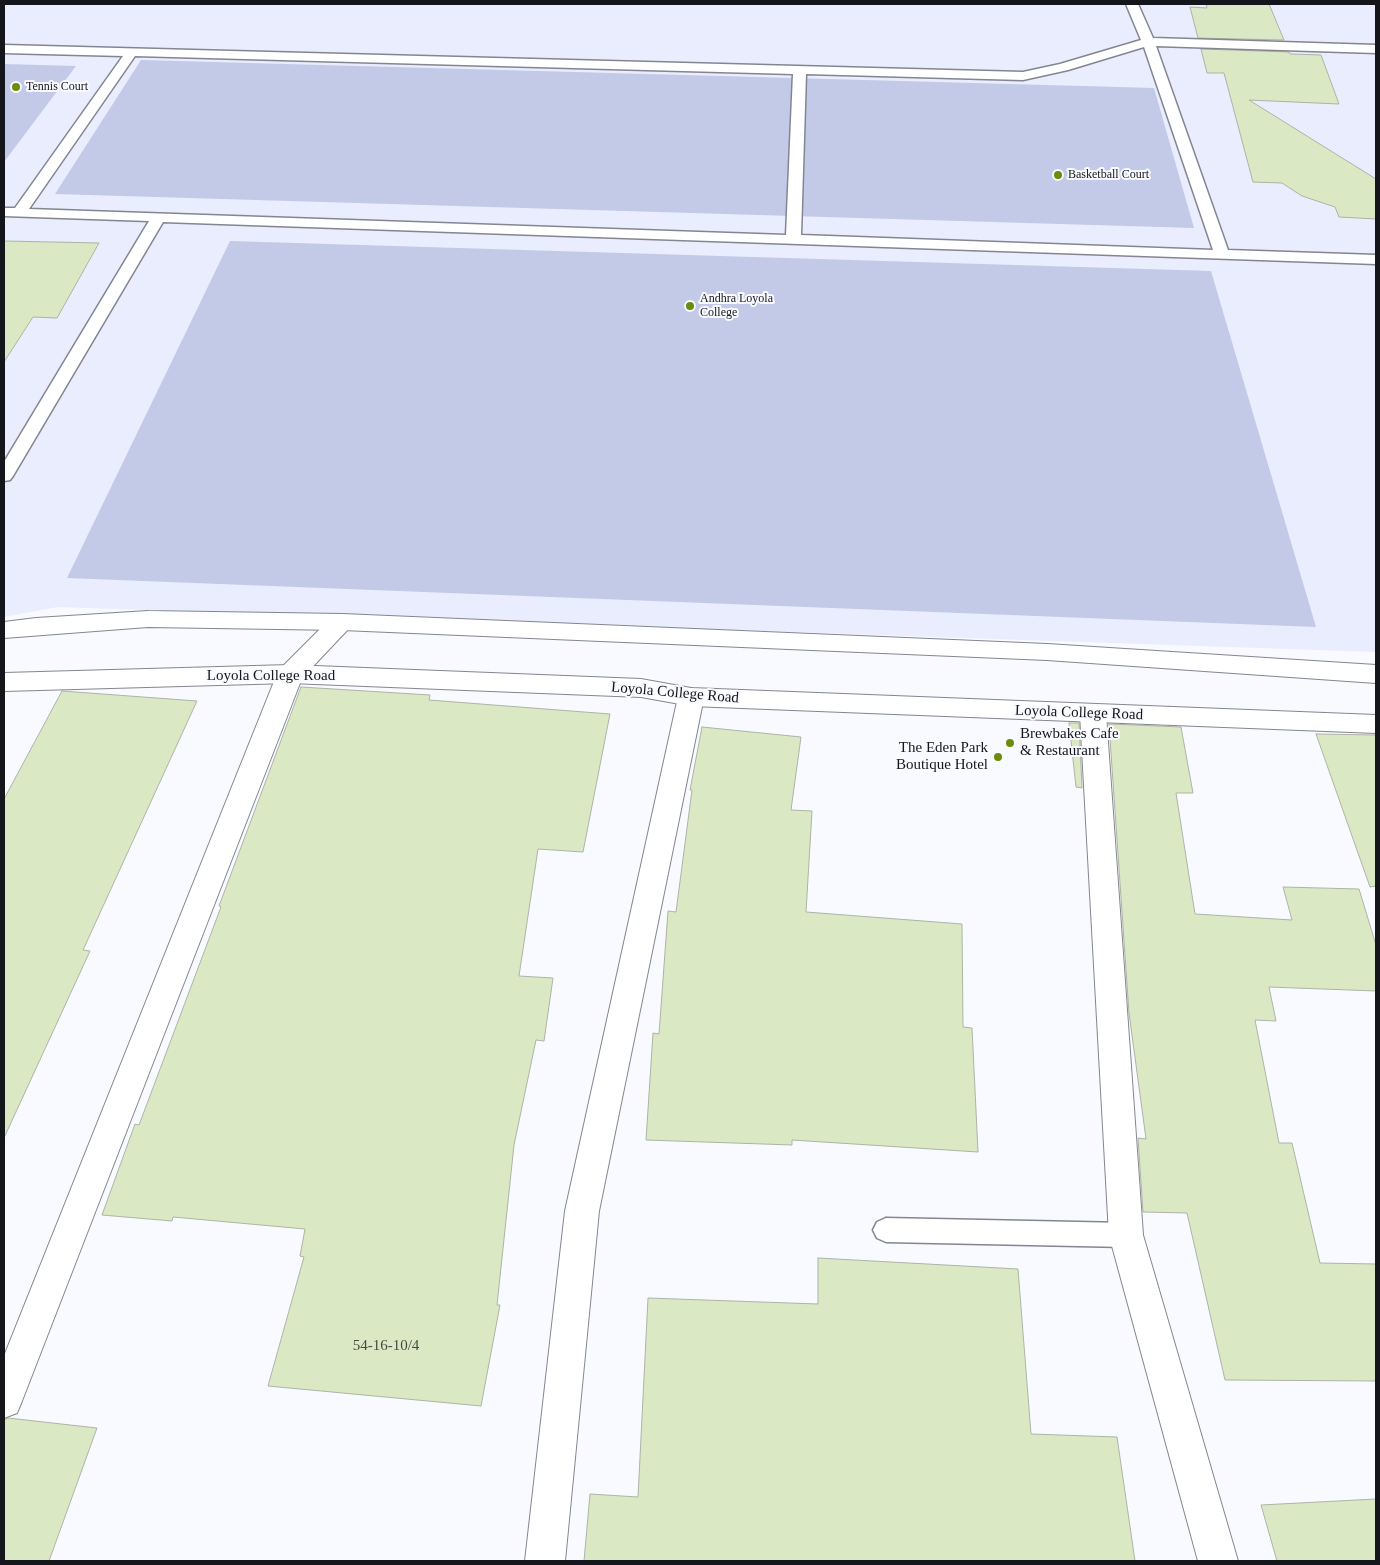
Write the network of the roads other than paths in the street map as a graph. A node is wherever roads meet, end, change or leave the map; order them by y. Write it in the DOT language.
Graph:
graph roads {
  1 [pos="1132,4"];
  2 [pos="1148,42"];
  3 [pos="4,49"];
  4 [pos="1376,49"];
  5 [pos="132,52"];
  6 [pos="800,70"];
  7 [pos="4,212"];
  8 [pos="19,212"];
  9 [pos="159,217"];
  10 [pos="792,240"];
  11 [pos="1222,255"];
  12 [pos="1376,260"];
  13 [pos="4,476"];
  14 [pos="342,622"];
  15 [pos="4,630"];
  16 [pos="290,674"];
  17 [pos="1376,674"];
  18 [pos="4,682"];
  19 [pos="691,697"];
  20 [pos="1093,714"];
  21 [pos="1376,724"];
  22 [pos="886,1230"];
  23 [pos="1126,1235"];
  24 [pos="4,1401"];
  25 [pos="545,1561"];
  26 [pos="1218,1561"];
  1 -- 2 [label="lane"];
  2 -- 4 [label="lane"];
  2 -- 6 [label="lane"];
  2 -- 11 [label="lane"];
  3 -- 5 [label="lane"];
  5 -- 6 [label="lane"];
  5 -- 8 [label="lane"];
  6 -- 10 [label="lane"];
  7 -- 8 [label="lane"];
  8 -- 9 [label="lane"];
  9 -- 10 [label="lane"];
  9 -- 13 [label="lane"];
  10 -- 11 [label="lane"];
  11 -- 12 [label="lane"];
  14 -- 15 [label="street"];
  14 -- 16 [label="street"];
  14 -- 17 [label="street"];
  16 -- 18 [label="street, Loyola College Road"];
  16 -- 19 [label="street, Loyola College Road"];
  16 -- 24 [label="street"];
  19 -- 20 [label="street, Loyola College Road"];
  19 -- 25 [label="street"];
  20 -- 21 [label="street, Loyola College Road"];
  20 -- 23 [label="street"];
  22 -- 23 [label="lane"];
  23 -- 26 [label="street"];
}
